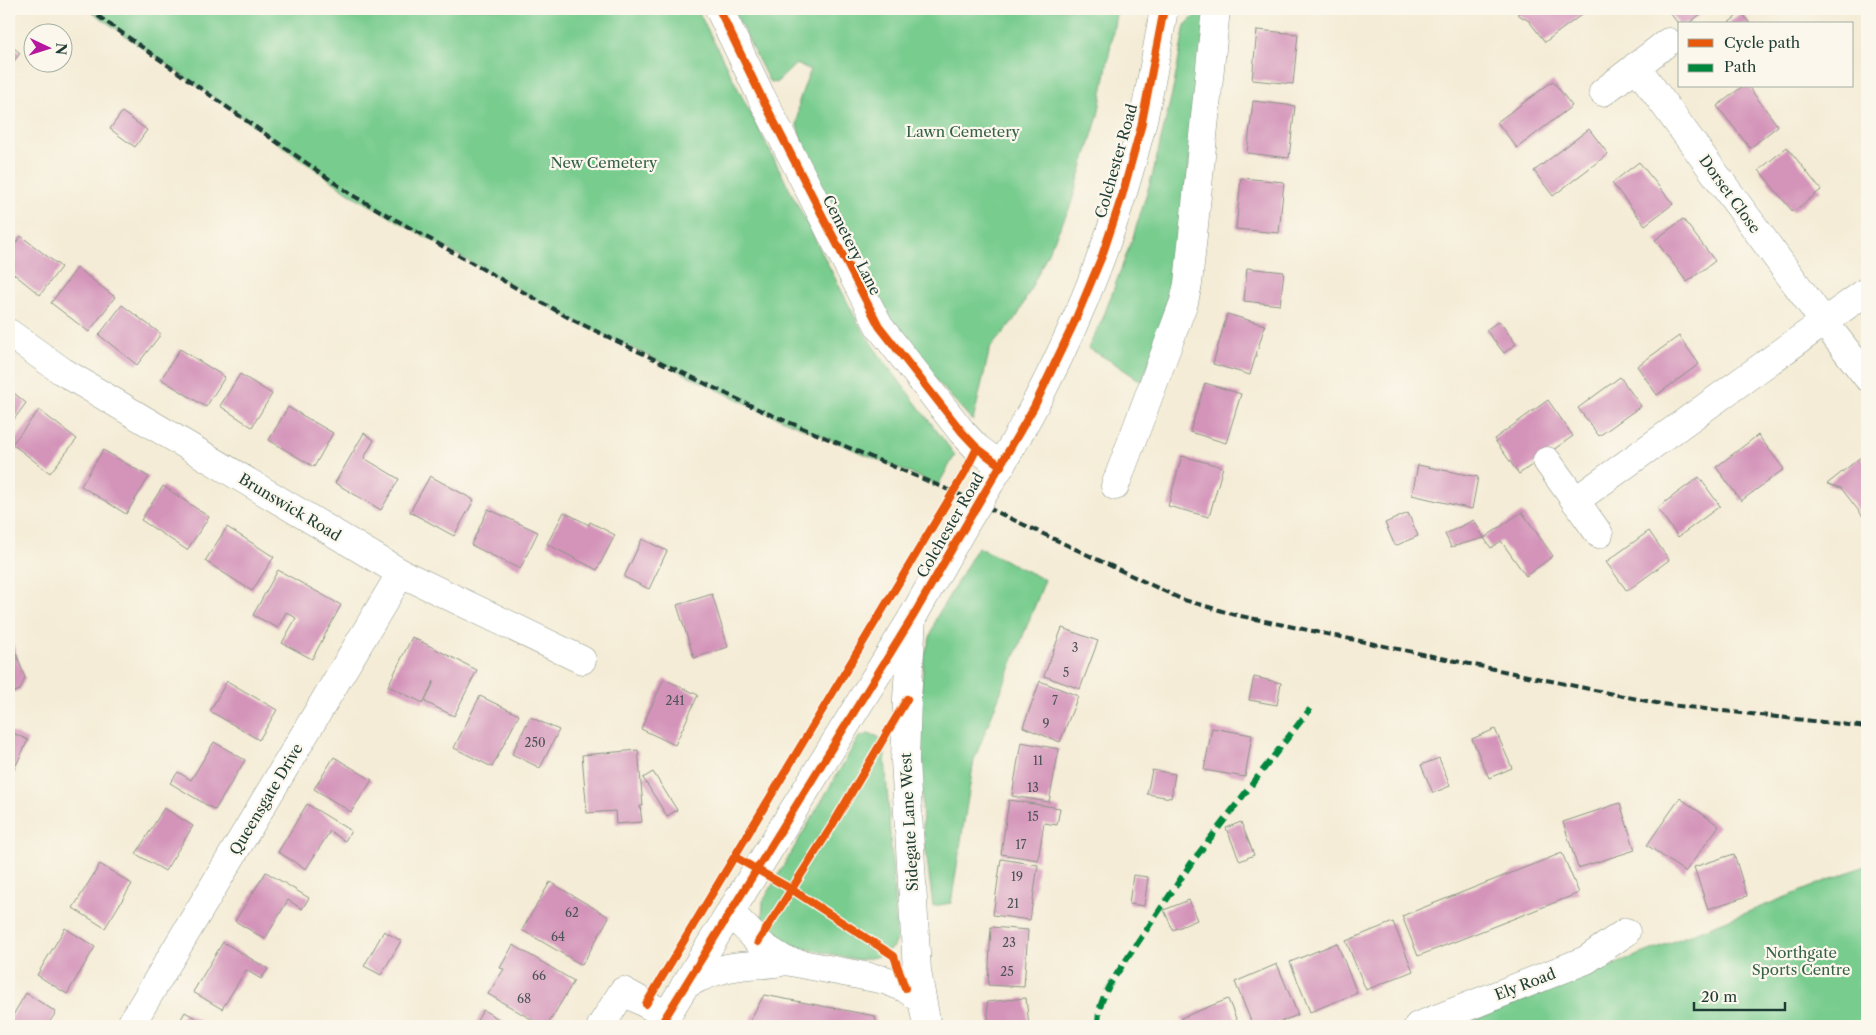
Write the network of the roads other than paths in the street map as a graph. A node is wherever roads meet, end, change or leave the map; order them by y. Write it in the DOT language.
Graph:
graph roads {
  1 [pos="719,9"];
  2 [pos="1164,9"];
  3 [pos="1216,9"];
  4 [pos="1668,42"];
  5 [pos="1636,66"];
  6 [pos="1603,92"];
  7 [pos="1867,291"];
  8 [pos="1824,322"];
  9 [pos="9,333"];
  10 [pos="1867,376"];
  11 [pos="1547,461"];
  12 [pos="996,474"];
  13 [pos="1115,486"];
  14 [pos="1574,500"];
  15 [pos="1599,534"];
  16 [pos="401,572"];
  17 [pos="912,618"];
  18 [pos="582,660"];
  19 [pos="730,912"];
  20 [pos="1626,932"];
  21 [pos="786,961"];
  22 [pos="685,985"];
  23 [pos="922,1000"];
  24 [pos="663,1021"];
  25 [pos="130,1026"];
  26 [pos="602,1026"];
  27 [pos="927,1026"];
  28 [pos="1418,1026"];
  1 -- 12 [label="street, Cemetery Lane"];
  2 -- 12 [label="street, Colchester Road"];
  3 -- 13 [label="street"];
  4 -- 5 [label="street"];
  5 -- 6 [label="street"];
  5 -- 8 [label="street, Dorset Close"];
  7 -- 8 [label="street"];
  8 -- 10 [label="street, Dorset Close"];
  8 -- 14 [label="street"];
  9 -- 16 [label="street, Brunswick Road"];
  11 -- 14 [label="street"];
  12 -- 17 [label="street, Colchester Road, bridge"];
  14 -- 15 [label="street"];
  16 -- 18 [label="street, Brunswick Road"];
  16 -- 25 [label="street, Queensgate Drive"];
  17 -- 19 [label="street, Colchester Road"];
  17 -- 23 [label="street, Sidegate Lane West"];
  19 -- 21 [label="street"];
  19 -- 22 [label="street, Colchester Road"];
  20 -- 28 [label="street, Ely Road"];
  21 -- 22 [label="street"];
  21 -- 23 [label="street"];
  22 -- 24 [label="street, Colchester Road"];
  23 -- 27 [label="street, Sidegate Lane West"];
  24 -- 26 [label="street, Colchester Road"];
}
